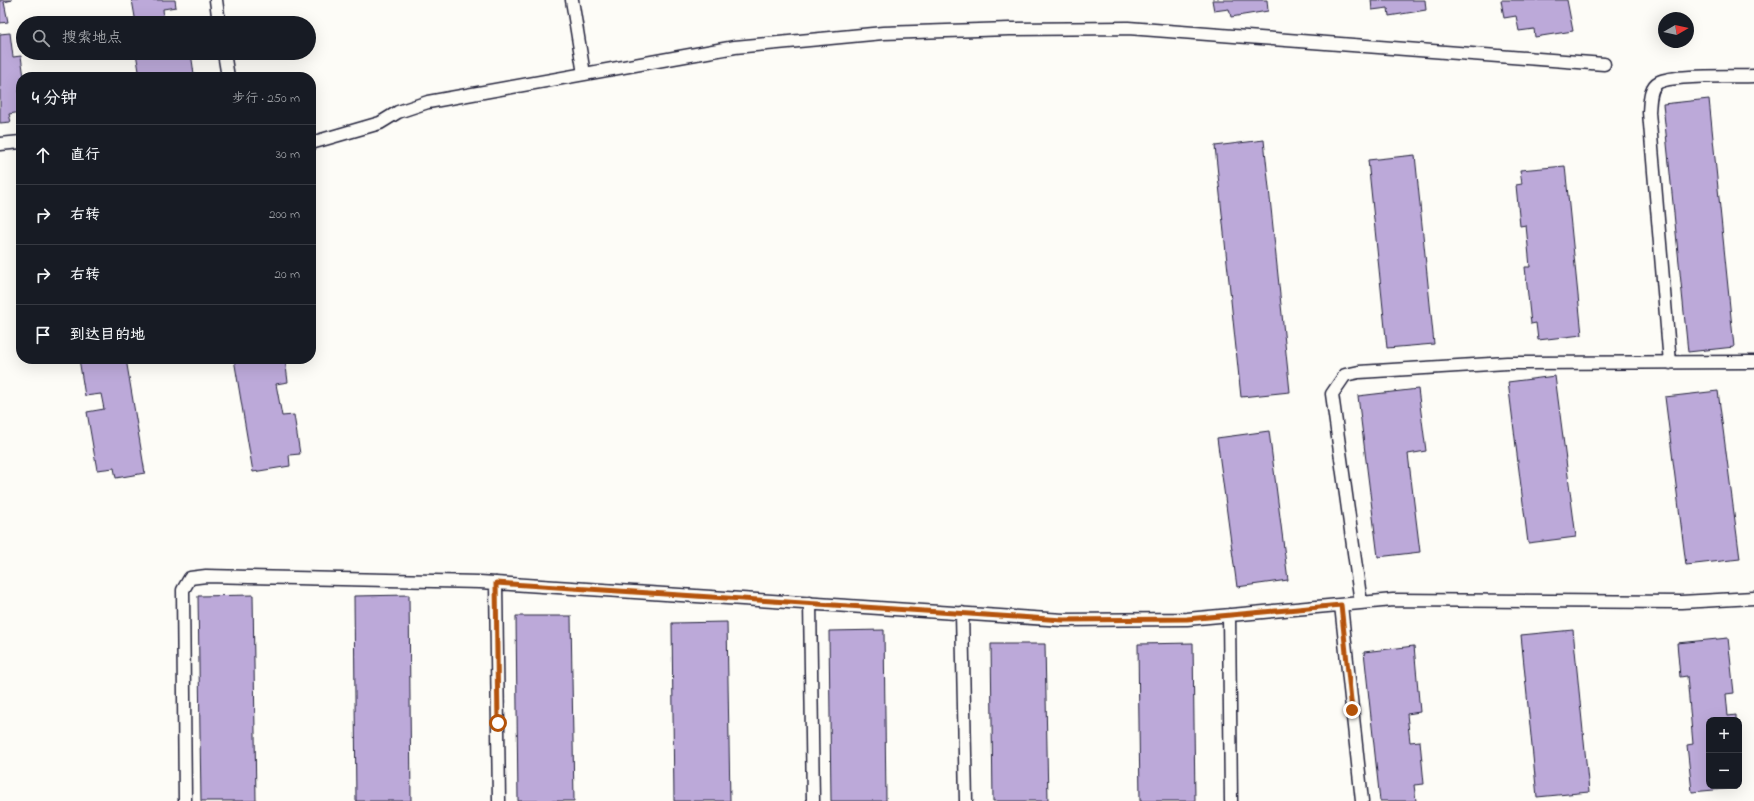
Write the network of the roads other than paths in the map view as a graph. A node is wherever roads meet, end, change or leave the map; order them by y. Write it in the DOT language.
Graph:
graph roads {
  1 [pos="216,0"];
  2 [pos="572,0"];
  3 [pos="218,16"];
  4 [pos="225,60"];
  5 [pos="1604,64"];
  6 [pos="227,72"];
  7 [pos="584,74"];
  8 [pos="1754,76"];
  9 [pos="16,142"];
  10 [pos="316,142"];
  11 [pos="0,144"];
  12 [pos="1754,362"];
  13 [pos="1670,363"];
  14 [pos="496,583"];
  15 [pos="1754,598"];
  16 [pos="810,603"];
  17 [pos="1361,603"];
  18 [pos="1341,605"];
  19 [pos="962,613"];
  20 [pos="1229,615"];
  21 [pos="185,801"];
  22 [pos="499,801"];
  23 [pos="812,801"];
  24 [pos="966,801"];
  25 [pos="1231,801"];
  26 [pos="1362,801"];
  1 -- 3 [label="lane"];
  2 -- 7 [label="lane"];
  4 -- 6 [label="lane"];
  5 -- 7 [label="lane"];
  7 -- 10 [label="lane"];
  8 -- 13 [label="lane"];
  9 -- 11 [label="lane"];
  12 -- 13 [label="lane"];
  13 -- 17 [label="lane"];
  14 -- 16 [label="lane"];
  14 -- 21 [label="lane"];
  14 -- 22 [label="lane"];
  15 -- 17 [label="lane"];
  16 -- 19 [label="lane"];
  16 -- 23 [label="lane"];
  17 -- 18 [label="lane"];
  18 -- 20 [label="lane"];
  18 -- 26 [label="lane"];
  19 -- 20 [label="lane"];
  19 -- 24 [label="lane"];
  20 -- 25 [label="lane"];
}
